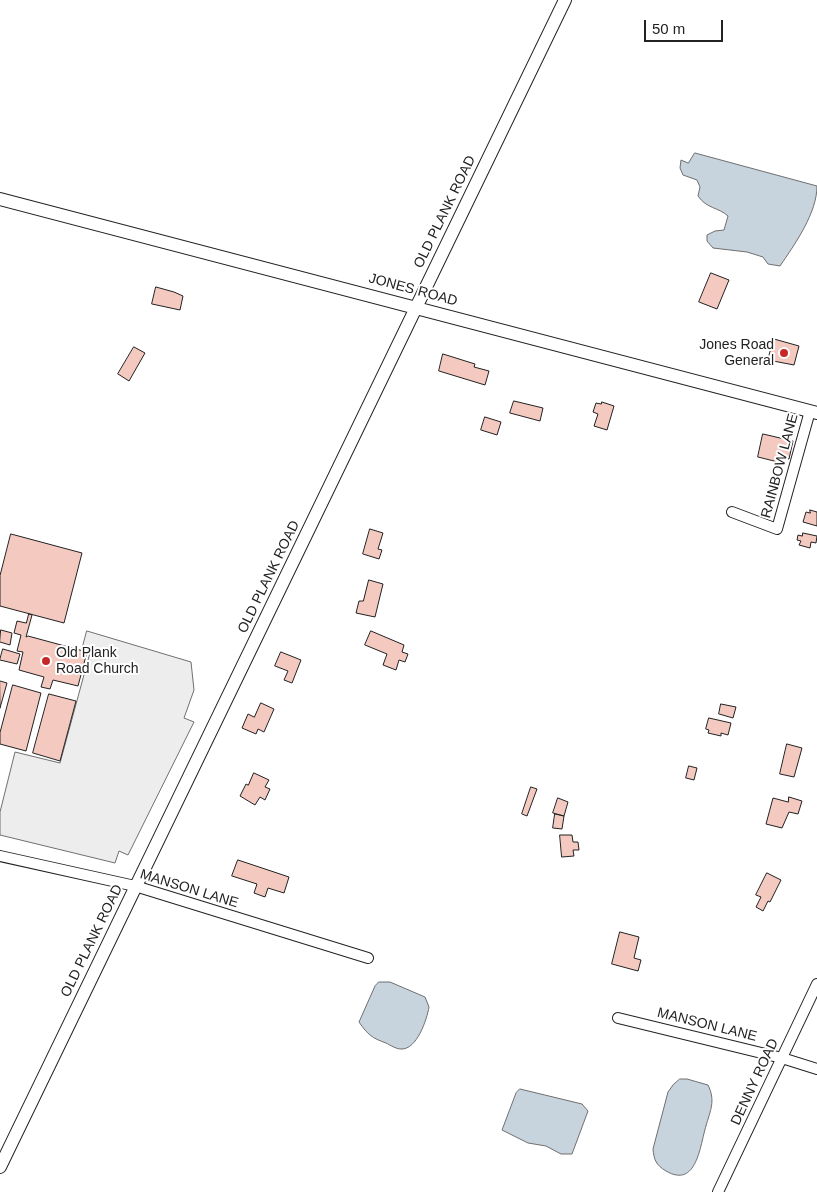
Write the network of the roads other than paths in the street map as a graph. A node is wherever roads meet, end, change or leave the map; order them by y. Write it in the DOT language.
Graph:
graph roads {
  1 [pos="564,0"];
  2 [pos="0,199"];
  3 [pos="415,306"];
  4 [pos="813,412"];
  5 [pos="732,512"];
  6 [pos="0,856"];
  7 [pos="135,886"];
  8 [pos="368,958"];
  9 [pos="817,984"];
  10 [pos="618,1018"];
  11 [pos="782,1058"];
  12 [pos="817,1069"];
  13 [pos="0,1166"];
  14 [pos="718,1192"];
  1 -- 3 [label="street, OLD PLANK ROAD"];
  2 -- 3 [label="street, JONES ROAD"];
  3 -- 4 [label="street, JONES ROAD"];
  3 -- 7 [label="street, OLD PLANK ROAD"];
  4 -- 5 [label="street, RAINBOW LANE"];
  6 -- 7 [label="street, MANSON LANE"];
  7 -- 8 [label="street, MANSON LANE"];
  7 -- 13 [label="street, OLD PLANK ROAD"];
  9 -- 11 [label="street, DENNY ROAD"];
  10 -- 11 [label="street, MANSON LANE"];
  11 -- 12 [label="street, MANSON LANE"];
  11 -- 14 [label="street, DENNY ROAD"];
}
